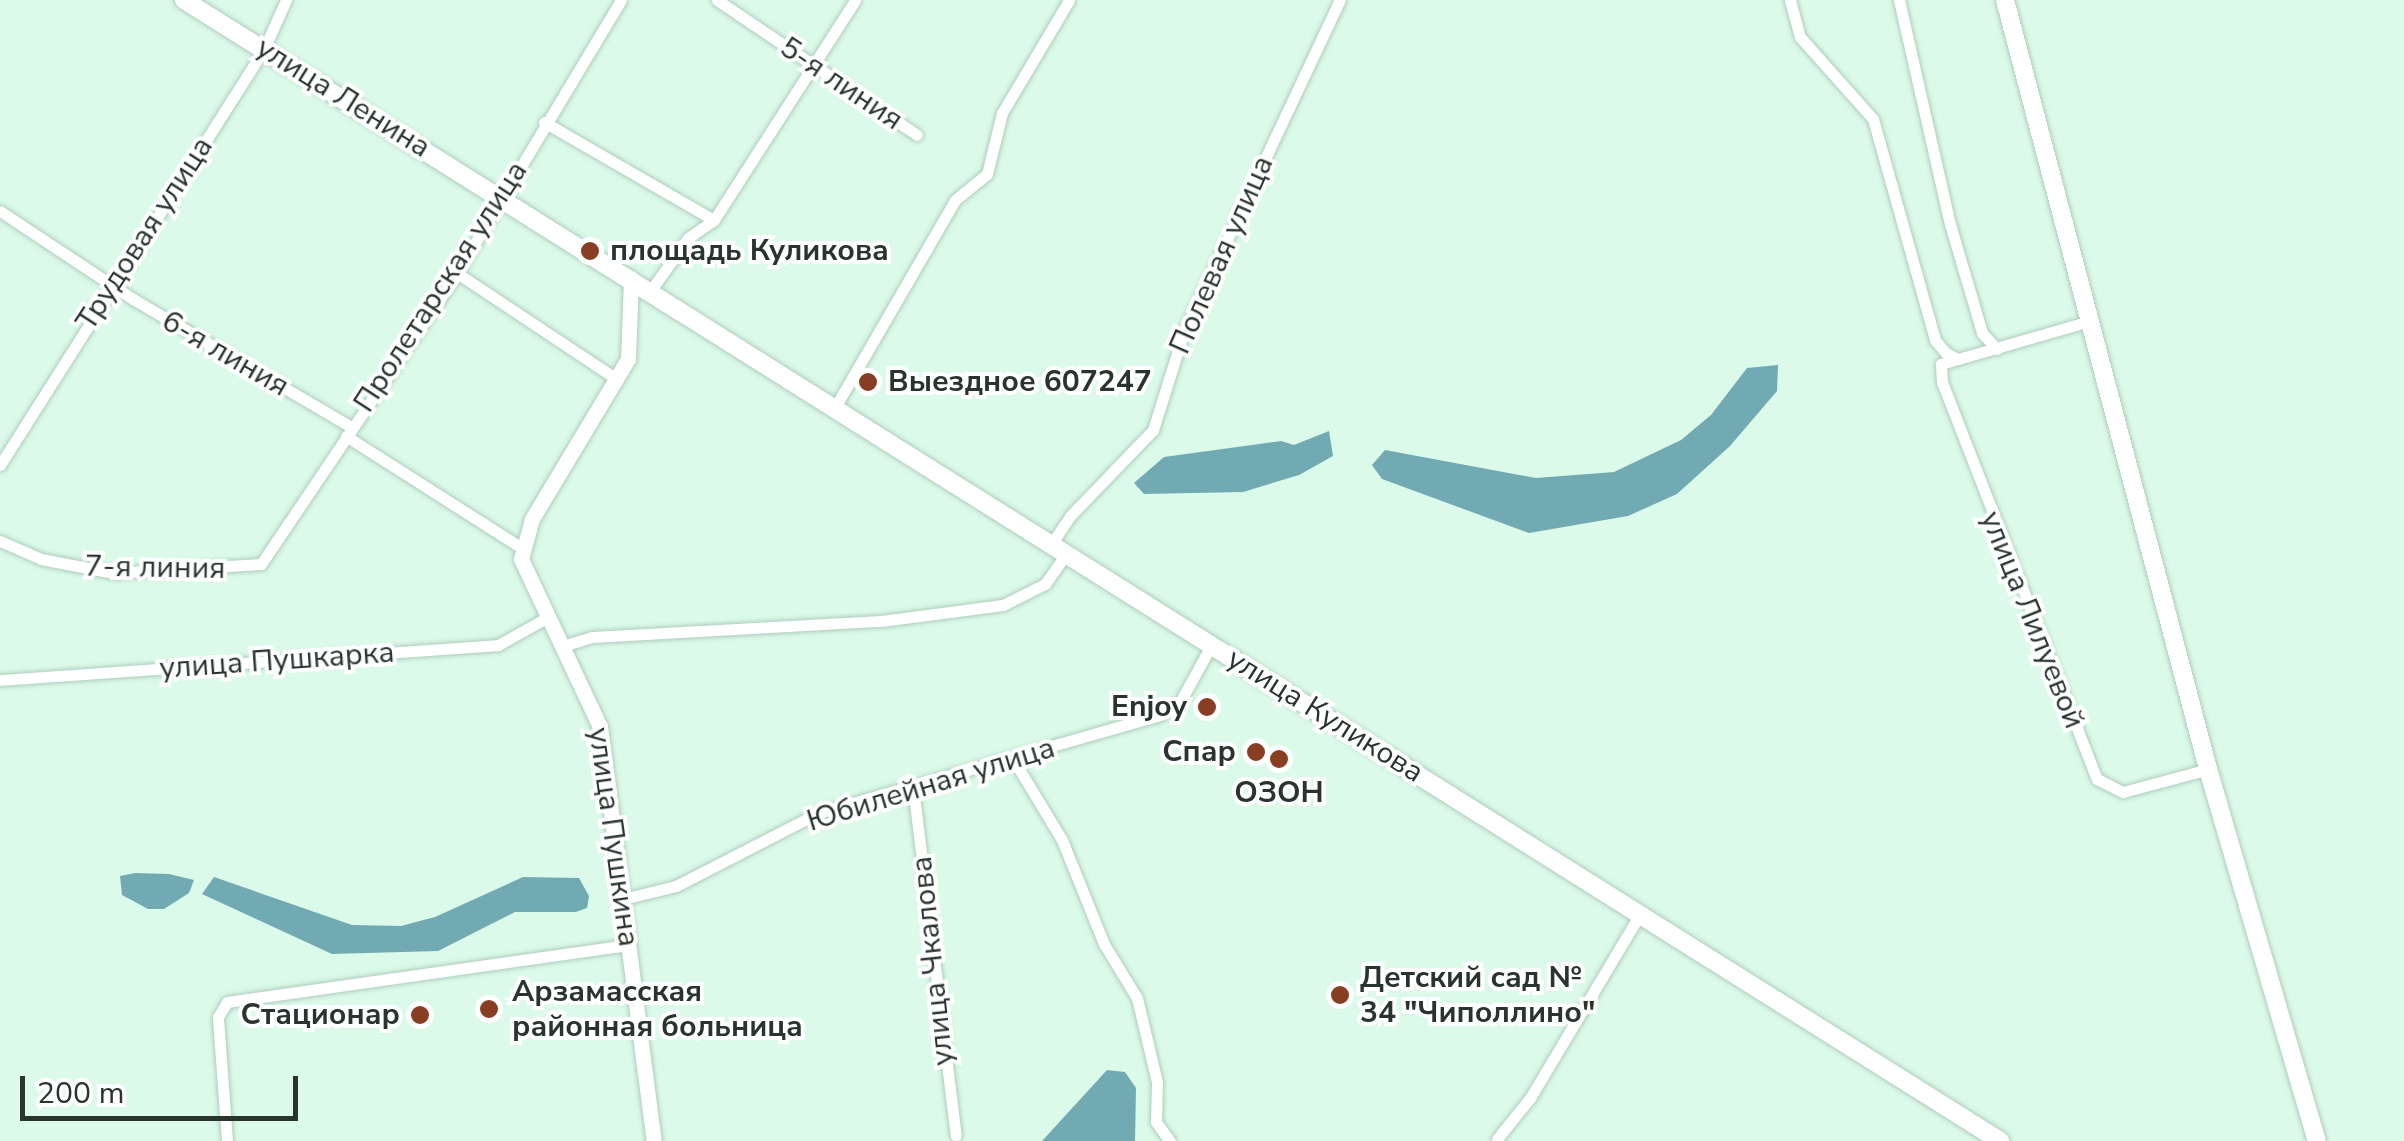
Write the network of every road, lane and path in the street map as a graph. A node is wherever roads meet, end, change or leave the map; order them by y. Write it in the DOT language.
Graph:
graph roads {
  1 [pos="184,0"];
  2 [pos="286,0"];
  3 [pos="621,0"];
  4 [pos="716,0"];
  5 [pos="856,0"];
  6 [pos="1068,0"];
  7 [pos="1340,0"];
  8 [pos="1790,0"];
  9 [pos="1899,0"];
  10 [pos="2005,0"];
  11 [pos="264,49"];
  12 [pos="812,68"];
  13 [pos="544,122"];
  14 [pos="916,134"];
  15 [pos="502,198"];
  16 [pos="0,210"];
  17 [pos="714,220"];
  18 [pos="457,273"];
  19 [pos="631,278"];
  20 [pos="112,283"];
  21 [pos="651,290"];
  22 [pos="2090,321"];
  23 [pos="1997,349"];
  24 [pos="1958,359"];
  25 [pos="618,380"];
  26 [pos="834,409"];
  27 [pos="348,432"];
  28 [pos="0,465"];
  29 [pos="0,541"];
  30 [pos="522,548"];
  31 [pos="1060,548"];
  32 [pos="254,568"];
  33 [pos="548,618"];
  34 [pos="1212,644"];
  35 [pos="566,645"];
  36 [pos="0,680"];
  37 [pos="1014,760"];
  38 [pos="2208,769"];
  39 [pos="914,787"];
  40 [pos="623,898"];
  41 [pos="1640,914"];
  42 [pos="629,945"];
  43 [pos="956,1135"];
  44 [pos="1497,1140"];
  45 [pos="227,1141"];
  46 [pos="654,1141"];
  47 [pos="1170,1141"];
  48 [pos="2000,1141"];
  49 [pos="2317,1141"];
  1 -- 11 [label="main road, улица Ленина"];
  2 -- 11 [label="street, Трудовая улица"];
  3 -- 13 [label="street, Пролетарская улица"];
  4 -- 12 [label="street, 5-я линия"];
  5 -- 12 [label="street"];
  6 -- 26 [label="street"];
  7 -- 31 [label="street, Полевая улица"];
  8 -- 24 [label="street"];
  9 -- 23 [label="street"];
  10 -- 22 [label="main road"];
  11 -- 15 [label="main road, улица Ленина"];
  11 -- 20 [label="street, Трудовая улица"];
  12 -- 14 [label="street, 5-я линия"];
  12 -- 17 [label="street"];
  13 -- 15 [label="street, Пролетарская улица"];
  13 -- 17 [label="street"];
  15 -- 18 [label="street, Пролетарская улица"];
  15 -- 19 [label="main road"];
  16 -- 20 [label="street, 6-я линия"];
  17 -- 21 [label="street"];
  18 -- 25 [label="street"];
  18 -- 27 [label="street, Пролетарская улица"];
  19 -- 21 [label="main road"];
  19 -- 25 [label="street"];
  20 -- 27 [label="street, 6-я линия"];
  20 -- 28 [label="street, Трудовая улица"];
  21 -- 26 [label="main road, улица Куликова"];
  22 -- 23 [label="street"];
  22 -- 38 [label="main road"];
  23 -- 24 [label="street"];
  24 -- 38 [label="street, улица Лилуевой"];
  25 -- 30 [label="street"];
  26 -- 31 [label="main road, улица Куликова"];
  27 -- 30 [label="street, 6-я линия"];
  27 -- 32 [label="street, Пролетарская улица"];
  29 -- 32 [label="street, 7-я линия"];
  30 -- 33 [label="street, улица Пушкина"];
  31 -- 34 [label="main road, улица Куликова"];
  31 -- 35 [label="street"];
  33 -- 35 [label="street, улица Пушкина"];
  33 -- 36 [label="street, улица Пушкарка"];
  34 -- 37 [label="street, Юбилейная улица"];
  34 -- 41 [label="main road, улица Куликова"];
  35 -- 40 [label="street, улица Пушкина"];
  37 -- 39 [label="street, Юбилейная улица"];
  37 -- 47 [label="street"];
  38 -- 49 [label="main road"];
  39 -- 40 [label="street, Юбилейная улица"];
  39 -- 43 [label="street, улица Чкалова"];
  40 -- 42 [label="street, улица Пушкина"];
  41 -- 44 [label="street"];
  41 -- 48 [label="main road, улица Куликова"];
  42 -- 45 [label="street"];
  42 -- 46 [label="street, улица Пушкина"];
}
